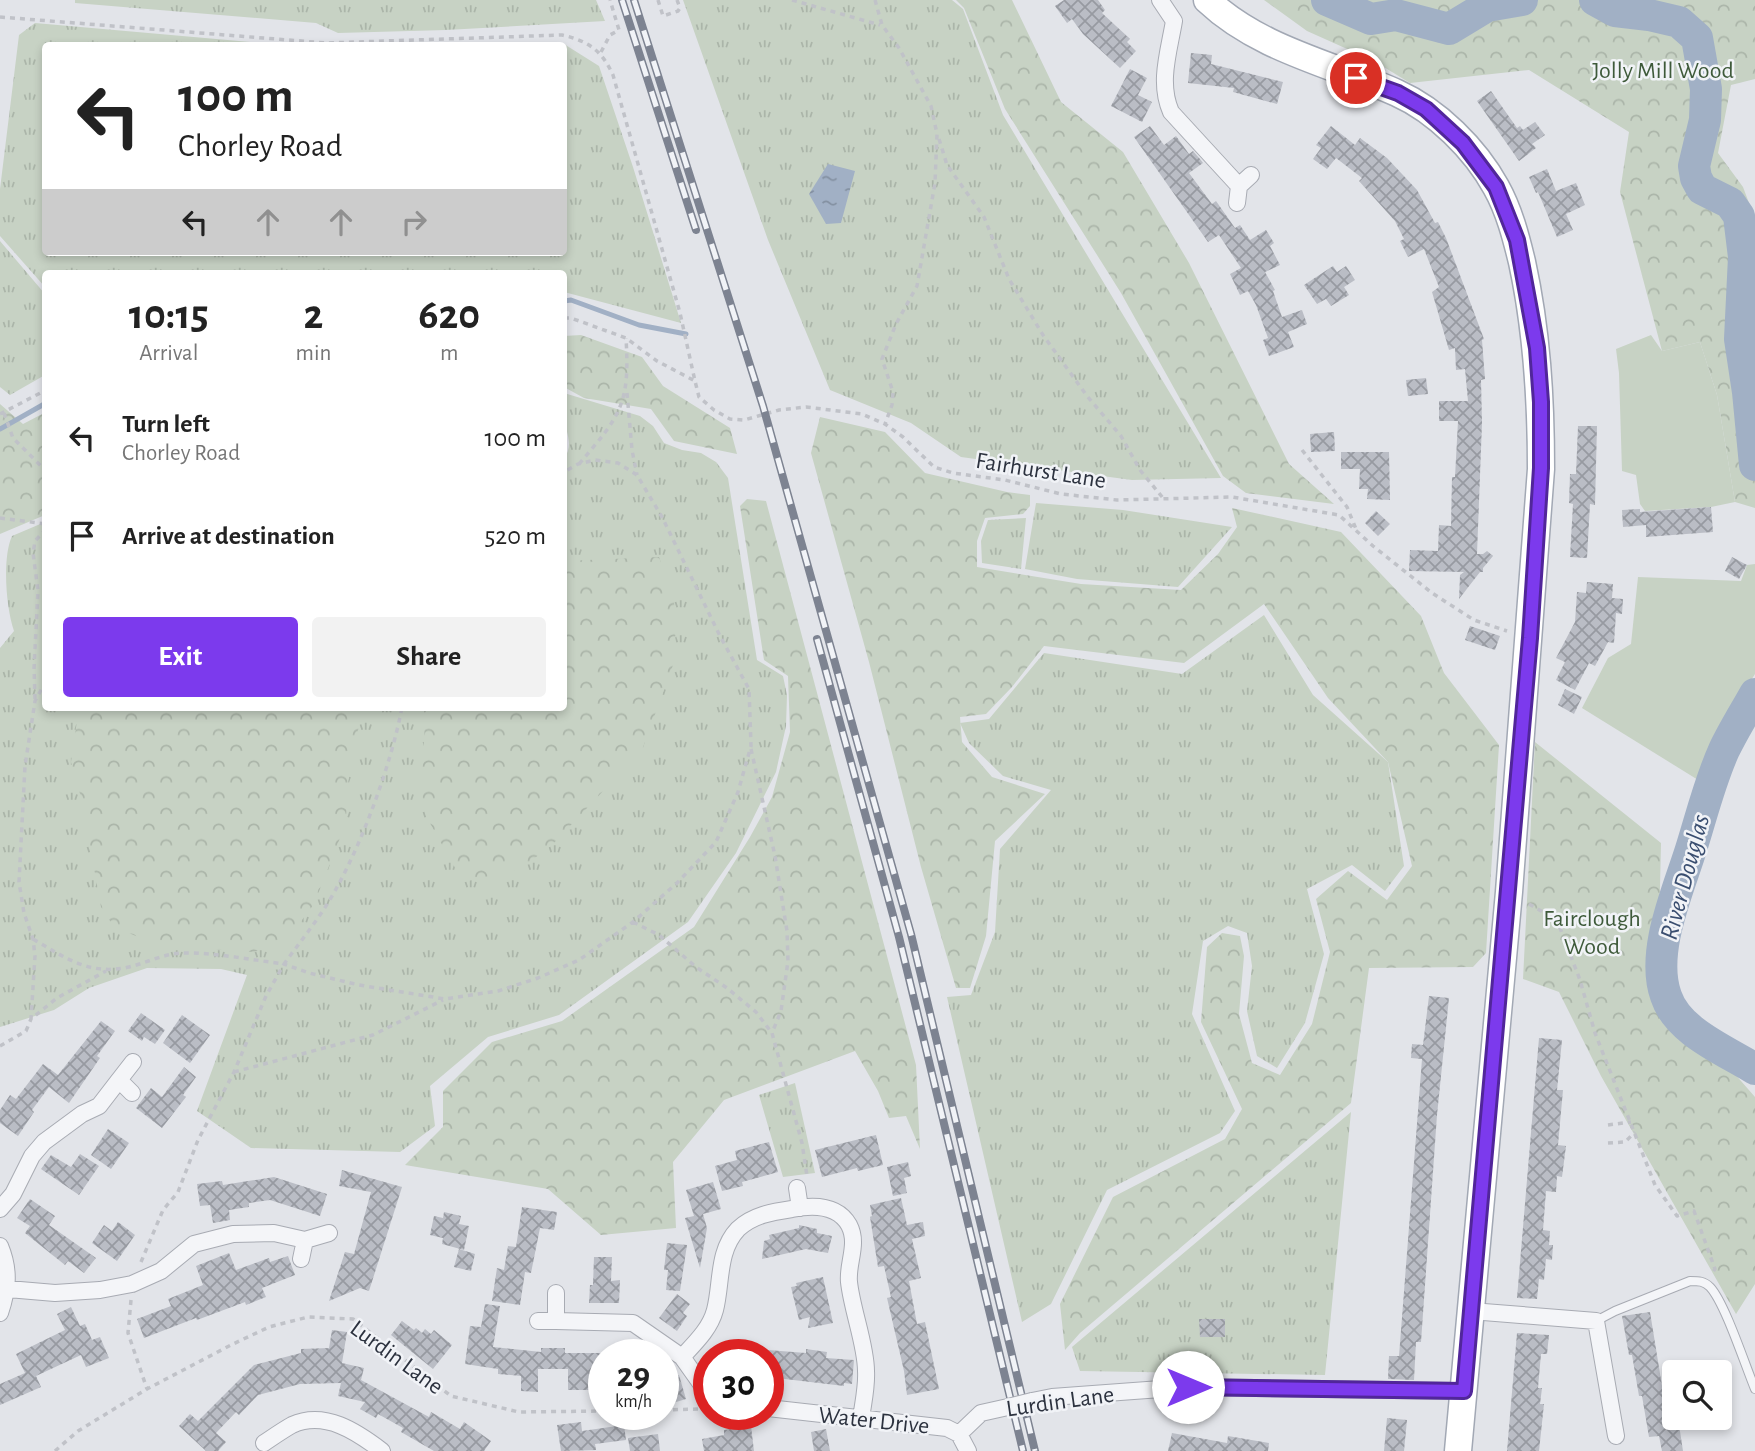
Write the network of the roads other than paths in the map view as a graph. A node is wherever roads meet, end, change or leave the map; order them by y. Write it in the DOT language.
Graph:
graph roads {
  1 [pos="1160,0"];
  2 [pos="1207,0"];
  3 [pos="1243,188"];
  4 [pos="133,1062"];
  5 [pos="119,1080"];
  6 [pos="132,1093"];
  7 [pos="797,1188"];
  8 [pos="800,1208"];
  9 [pos="0,1209"];
  10 [pos="329,1233"];
  11 [pos="304,1240"];
  12 [pos="0,1246"];
  13 [pos="302,1259"];
  14 [pos="8,1289"];
  15 [pos="556,1293"];
  16 [pos="1471,1311"];
  17 [pos="0,1313"];
  18 [pos="538,1321"];
  19 [pos="556,1321"];
  20 [pos="1596,1321"];
  21 [pos="682,1357"];
  22 [pos="693,1372"];
  23 [pos="1755,1389"];
  24 [pos="1464,1391"];
  25 [pos="784,1410"];
  26 [pos="861,1419"];
  27 [pos="959,1434"];
  28 [pos="1616,1436"];
  29 [pos="261,1442"];
  30 [pos="382,1451"];
  31 [pos="968,1451"];
  32 [pos="1458,1451"];
  1 -- 3 [label="street"];
  2 -- 16 [label="main road"];
  4 -- 5 [label="street"];
  5 -- 6 [label="street"];
  5 -- 9 [label="street"];
  7 -- 8 [label="street"];
  8 -- 21 [label="street"];
  8 -- 26 [label="street"];
  10 -- 11 [label="street"];
  11 -- 13 [label="street"];
  11 -- 14 [label="street"];
  12 -- 14 [label="street"];
  14 -- 17 [label="street"];
  15 -- 19 [label="street"];
  16 -- 20 [label="street"];
  16 -- 24 [label="main road"];
  18 -- 19 [label="street"];
  19 -- 21 [label="street"];
  20 -- 23 [label="lane"];
  20 -- 28 [label="street"];
  21 -- 22 [label="street"];
  24 -- 27 [label="street, Lurdin Lane, bridge"];
  24 -- 32 [label="main road"];
  25 -- 26 [label="street, Water Drive"];
  26 -- 27 [label="street, Water Drive"];
  27 -- 31 [label="street, Water Drive"];
  29 -- 30 [label="street"];
}
